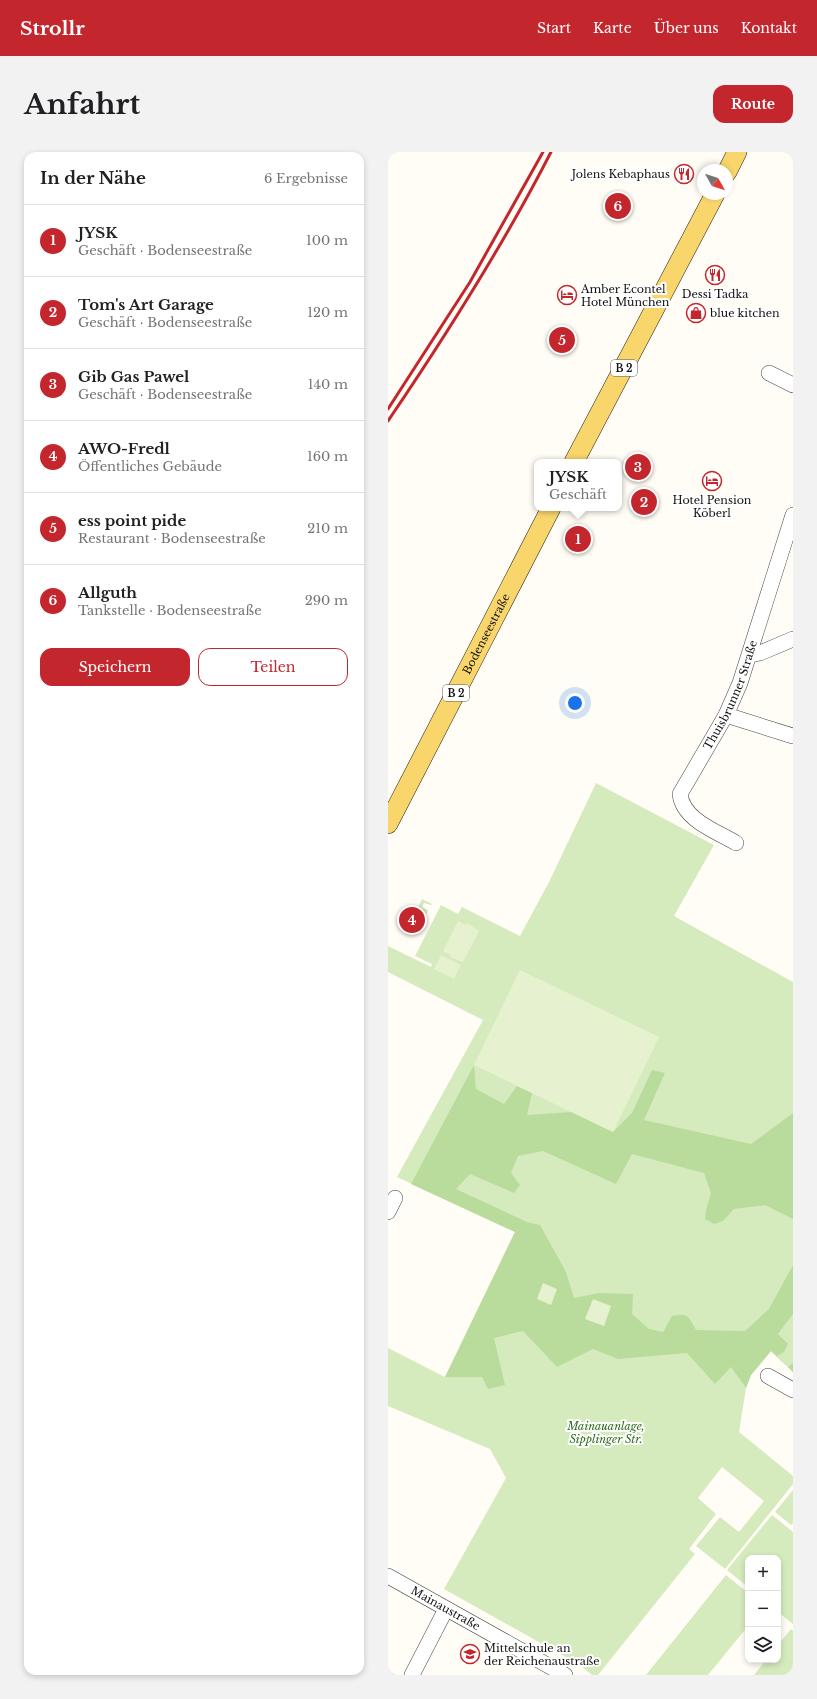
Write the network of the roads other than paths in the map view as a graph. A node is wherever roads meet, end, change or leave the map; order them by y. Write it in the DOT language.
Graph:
graph roads {
  1 [pos="738,152"];
  2 [pos="731,164"];
  3 [pos="712,200"];
  4 [pos="769,373"];
  5 [pos="793,385"];
  6 [pos="576,459"];
  7 [pos="549,511"];
  8 [pos="793,515"];
  9 [pos="793,640"];
  10 [pos="750,655"];
  11 [pos="726,715"];
  12 [pos="793,736"];
  13 [pos="388,824"];
  14 [pos="736,843"];
  15 [pos="768,1376"];
  16 [pos="793,1390"];
  17 [pos="388,1576"];
  18 [pos="446,1609"];
  19 [pos="412,1675"];
  20 [pos="565,1675"];
  1 -- 2 [label="main road"];
  3 -- 6 [label="main road, B 2"];
  4 -- 5 [label="street"];
  7 -- 13 [label="main road, Bodenseestraße / B 2"];
  8 -- 10 [label="street, Thuisbrunner Straße"];
  9 -- 10 [label="street"];
  10 -- 11 [label="street, Thuisbrunner Straße"];
  11 -- 12 [label="street"];
  11 -- 14 [label="street, Thuisbrunner Straße"];
  15 -- 16 [label="street"];
  17 -- 18 [label="street, Mainaustraße"];
  18 -- 19 [label="street"];
  18 -- 20 [label="street, Mainaustraße"];
}
